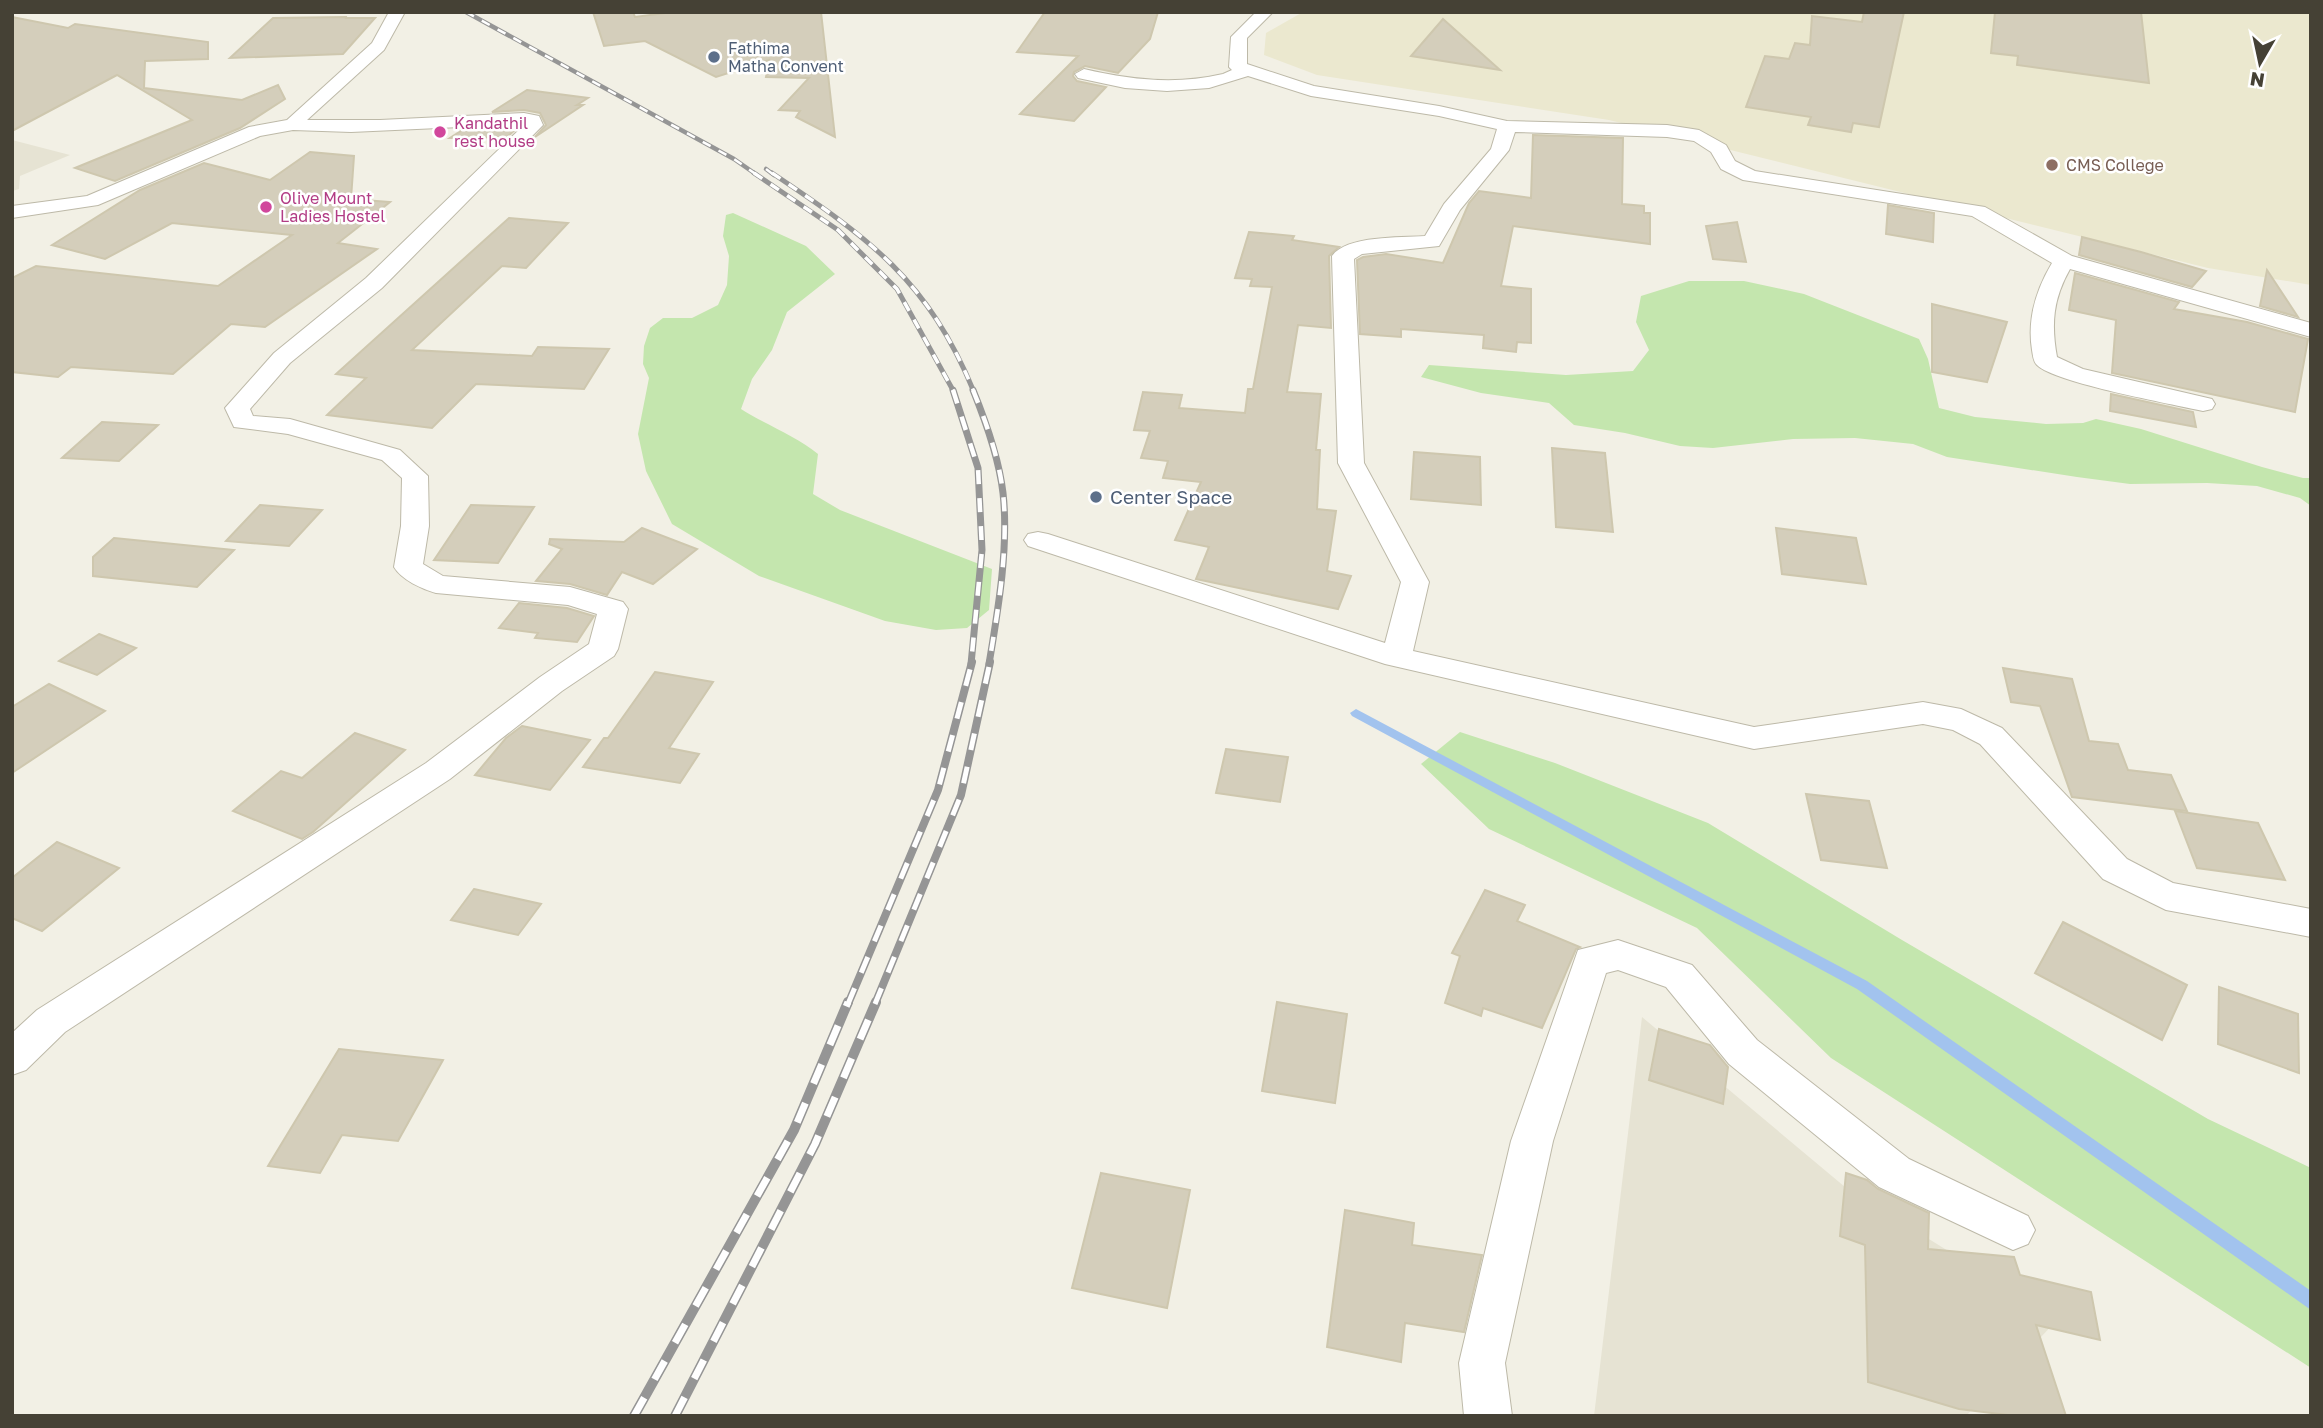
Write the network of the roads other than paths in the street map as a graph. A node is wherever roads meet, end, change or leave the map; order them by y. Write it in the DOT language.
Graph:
graph roads {
  1 [pos="397,12"];
  2 [pos="1265,12"];
  3 [pos="1249,70"];
  4 [pos="1084,74"];
  5 [pos="293,125"];
  6 [pos="1507,126"];
  7 [pos="12,212"];
  8 [pos="2064,261"];
  9 [pos="2311,330"];
  10 [pos="2203,404"];
  11 [pos="1038,540"];
  12 [pos="1396,657"];
  13 [pos="2311,923"];
  14 [pos="12,1058"];
  15 [pos="2013,1230"];
  16 [pos="1488,1416"];
  1 -- 5 [label="street"];
  2 -- 3 [label="street"];
  3 -- 4 [label="street"];
  3 -- 6 [label="street"];
  5 -- 7 [label="street"];
  5 -- 14 [label="street"];
  6 -- 8 [label="street"];
  6 -- 12 [label="street"];
  8 -- 9 [label="street"];
  8 -- 10 [label="street"];
  11 -- 12 [label="street"];
  12 -- 13 [label="street"];
  15 -- 16 [label="street"];
}
